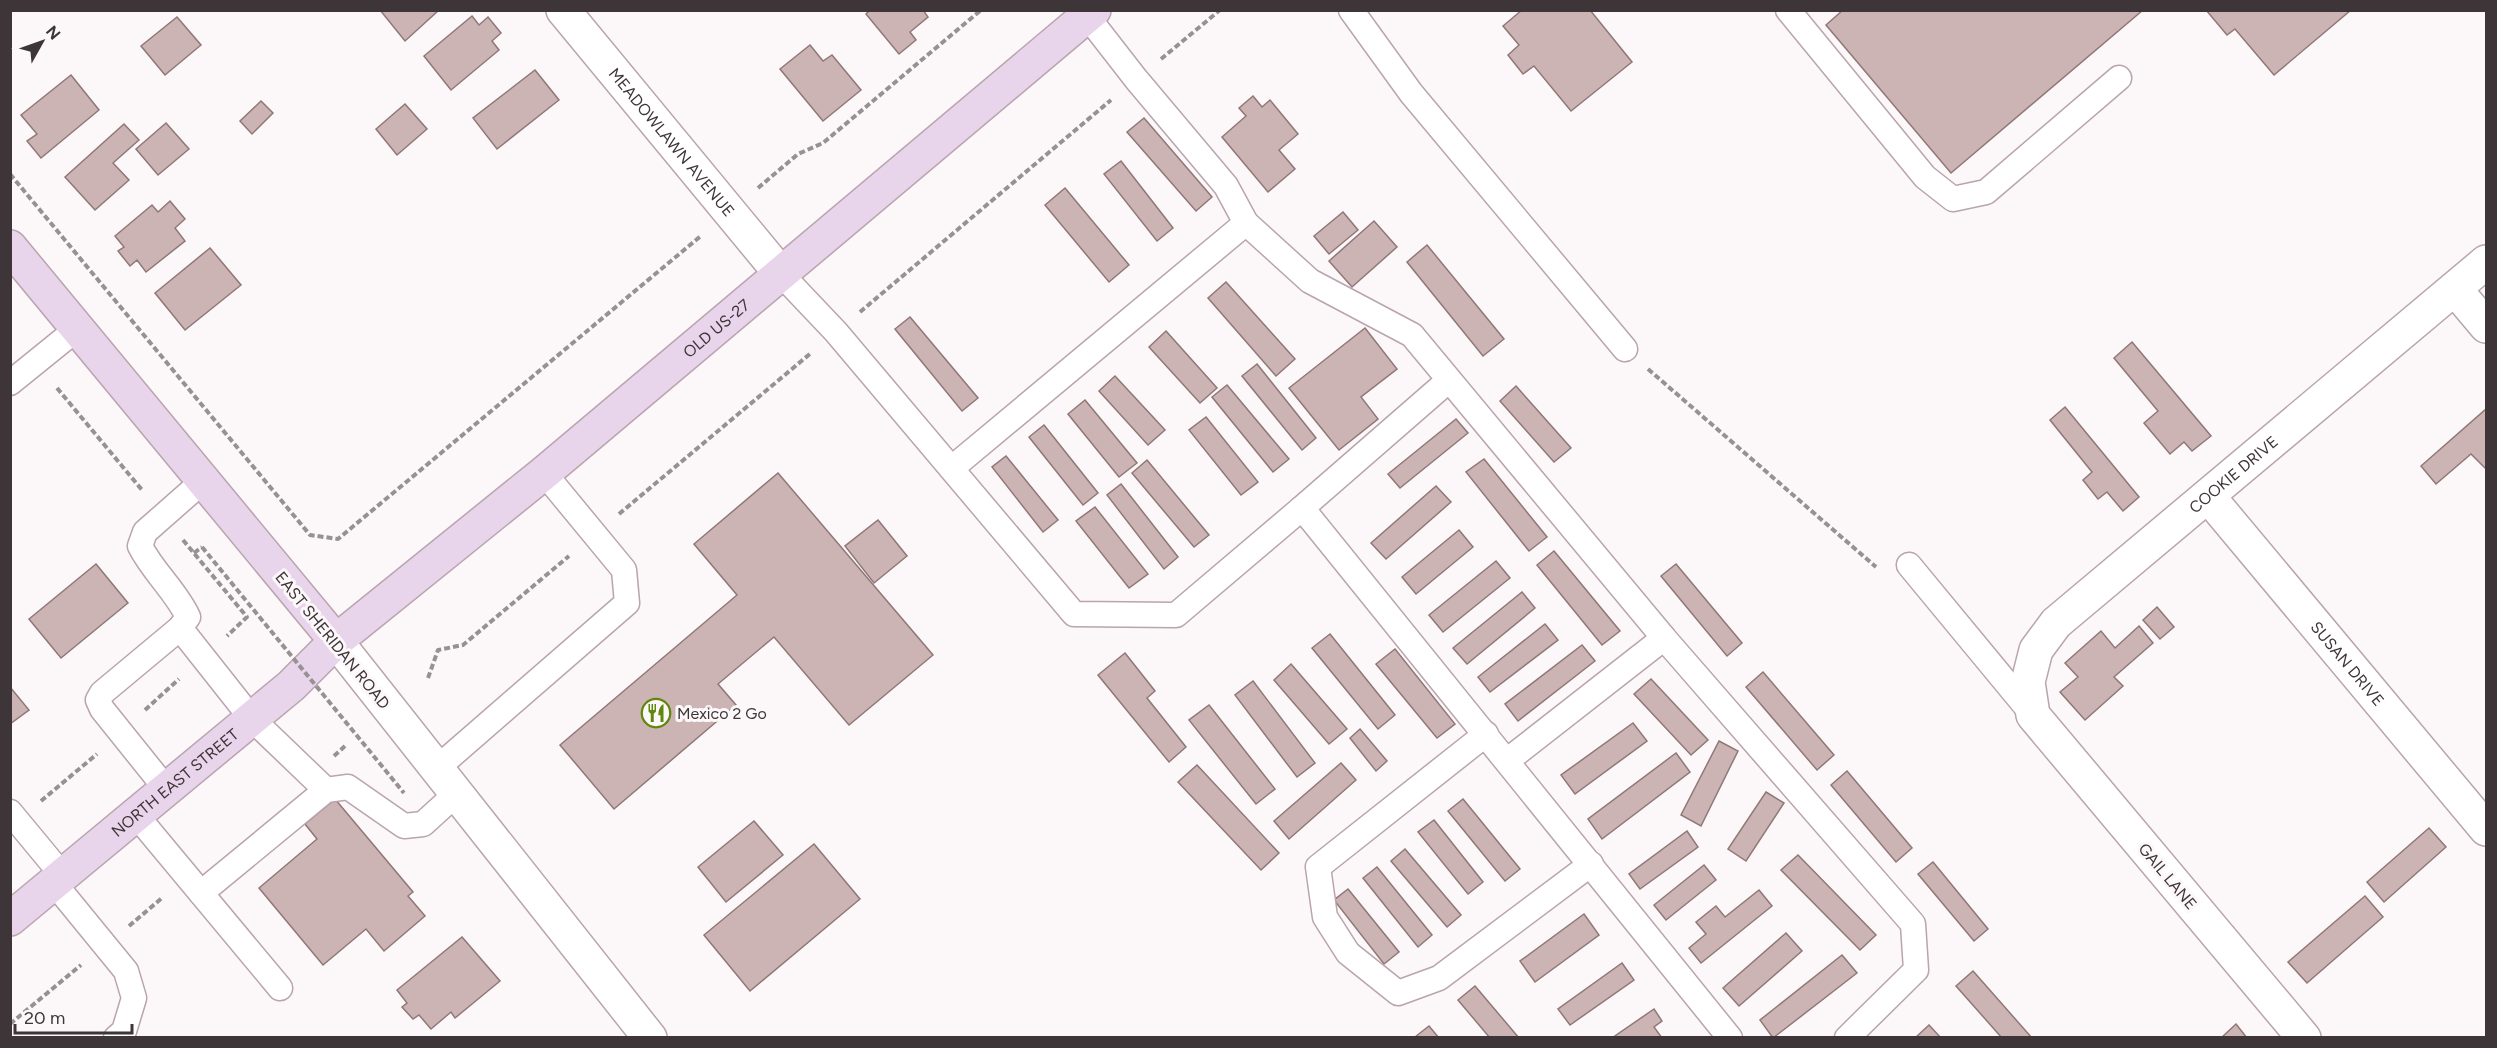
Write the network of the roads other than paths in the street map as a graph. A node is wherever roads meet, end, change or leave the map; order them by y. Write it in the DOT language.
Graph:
graph roads {
  1 [pos="563,10"];
  2 [pos="1351,10"];
  3 [pos="1788,10"];
  4 [pos="1090,13"];
  5 [pos="2119,78"];
  6 [pos="1246,223"];
  7 [pos="10,247"];
  8 [pos="2487,262"];
  9 [pos="781,274"];
  10 [pos="2455,289"];
  11 [pos="2487,326"];
  12 [pos="78,328"];
  13 [pos="1625,349"];
  14 [pos="1449,380"];
  15 [pos="10,384"];
  16 [pos="952,468"];
  17 [pos="544,473"];
  18 [pos="203,481"];
  19 [pos="2208,496"];
  20 [pos="1302,508"];
  21 [pos="1909,565"];
  22 [pos="180,628"];
  23 [pos="1665,638"];
  24 [pos="336,641"];
  25 [pos="2033,715"];
  26 [pos="252,719"];
  27 [pos="1486,734"];
  28 [pos="1508,760"];
  29 [pos="446,781"];
  30 [pos="166,790"];
  31 [pos="326,790"];
  32 [pos="10,812"];
  33 [pos="136,815"];
  34 [pos="2487,829"];
  35 [pos="1591,864"];
  36 [pos="58,879"];
  37 [pos="201,893"];
  38 [pos="10,919"];
  39 [pos="280,988"];
  40 [pos="116,1038"];
  41 [pos="650,1038"];
  42 [pos="1730,1038"];
  43 [pos="1846,1038"];
  44 [pos="2304,1038"];
  1 -- 9 [label="street, MEADOWLAWN AVENUE"];
  2 -- 13 [label="lane"];
  3 -- 5 [label="lane"];
  4 -- 6 [label="lane"];
  4 -- 9 [label="main road, OLD US-27"];
  6 -- 14 [label="lane"];
  6 -- 16 [label="lane"];
  7 -- 12 [label="main road, EAST SHERIDAN ROAD"];
  8 -- 10 [label="street, COOKIE DRIVE"];
  9 -- 16 [label="lane"];
  9 -- 17 [label="main road, OLD US-27"];
  10 -- 11 [label="street"];
  10 -- 19 [label="street, COOKIE DRIVE"];
  12 -- 15 [label="lane"];
  12 -- 18 [label="main road, EAST SHERIDAN ROAD"];
  14 -- 20 [label="lane"];
  14 -- 23 [label="lane"];
  16 -- 20 [label="lane"];
  17 -- 24 [label="main road, OLD US-27"];
  17 -- 29 [label="lane"];
  18 -- 22 [label="lane"];
  18 -- 24 [label="main road, EAST SHERIDAN ROAD"];
  19 -- 25 [label="street, COOKIE DRIVE"];
  19 -- 34 [label="street, SUSAN DRIVE"];
  20 -- 27 [label="lane"];
  21 -- 25 [label="lane"];
  22 -- 26 [label="lane"];
  22 -- 30 [label="lane"];
  23 -- 28 [label="lane"];
  23 -- 43 [label="lane"];
  24 -- 26 [label="main road, NORTH EAST STREET"];
  24 -- 29 [label="street, EAST SHERIDAN ROAD"];
  25 -- 44 [label="street, GAIL LANE"];
  26 -- 30 [label="main road, NORTH EAST STREET"];
  26 -- 31 [label="lane"];
  27 -- 28 [label="lane"];
  27 -- 35 [label="lane"];
  28 -- 35 [label="lane"];
  29 -- 31 [label="lane"];
  29 -- 41 [label="street, EAST SHERIDAN ROAD"];
  30 -- 33 [label="main road, NORTH EAST STREET"];
  31 -- 37 [label="lane"];
  32 -- 36 [label="lane"];
  33 -- 36 [label="main road, NORTH EAST STREET"];
  33 -- 37 [label="lane"];
  35 -- 42 [label="lane"];
  36 -- 38 [label="main road, NORTH EAST STREET"];
  36 -- 40 [label="lane"];
  37 -- 39 [label="lane"];
}
